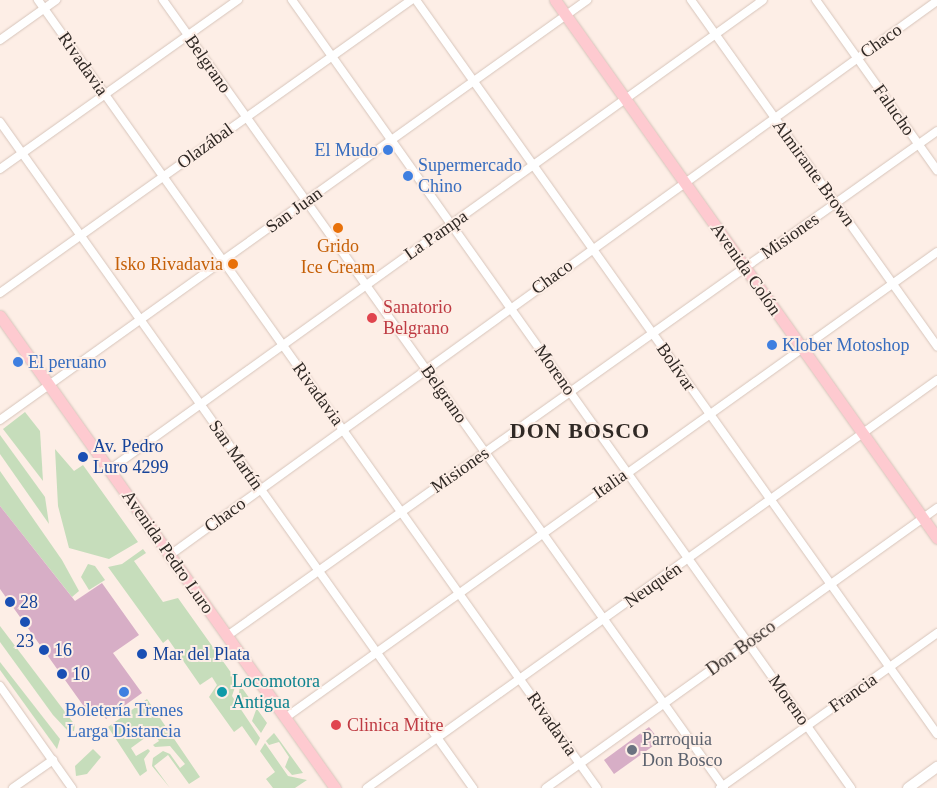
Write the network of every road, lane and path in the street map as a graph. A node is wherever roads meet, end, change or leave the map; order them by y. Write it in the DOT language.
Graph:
graph roads {
  1 [pos="38,0"];
  2 [pos="56,0"];
  3 [pos="163,0"];
  4 [pos="238,0"];
  5 [pos="292,0"];
  6 [pos="411,0"];
  7 [pos="416,0"];
  8 [pos="555,0"];
  9 [pos="587,0"];
  10 [pos="691,0"];
  11 [pos="763,0"];
  12 [pos="816,0"];
  13 [pos="937,1"];
  14 [pos="44,9"];
  15 [pos="566,15"];
  16 [pos="715,34"];
  17 [pos="188,36"];
  18 [pos="0,40"];
  19 [pos="332,56"];
  20 [pos="857,58"];
  21 [pos="474,81"];
  22 [pos="105,94"];
  23 [pos="625,100"];
  24 [pos="246,117"];
  25 [pos="774,117"];
  26 [pos="0,122"];
  27 [pos="937,131"];
  28 [pos="392,140"];
  29 [pos="919,144"];
  30 [pos="22,153"];
  31 [pos="534,166"];
  32 [pos="0,169"];
  33 [pos="937,170"];
  34 [pos="163,176"];
  35 [pos="684,182"];
  36 [pos="306,201"];
  37 [pos="836,203"];
  38 [pos="451,224"];
  39 [pos="81,235"];
  40 [pos="592,248"];
  41 [pos="937,252"];
  42 [pos="223,261"];
  43 [pos="745,268"];
  44 [pos="365,284"];
  45 [pos="893,284"];
  46 [pos="0,293"];
  47 [pos="510,308"];
  48 [pos="0,316"];
  49 [pos="141,319"];
  50 [pos="652,333"];
  51 [pos="282,344"];
  52 [pos="937,346"];
  53 [pos="802,348"];
  54 [pos="426,369"];
  55 [pos="937,380"];
  56 [pos="49,385"];
  57 [pos="570,392"];
  58 [pos="200,403"];
  59 [pos="710,414"];
  60 [pos="0,420"];
  61 [pos="343,429"];
  62 [pos="864,434"];
  63 [pos="485,452"];
  64 [pos="109,470"];
  65 [pos="627,472"];
  66 [pos="260,489"];
  67 [pos="771,500"];
  68 [pos="937,508"];
  69 [pos="401,512"];
  70 [pos="923,518"];
  71 [pos="542,533"];
  72 [pos="937,538"];
  73 [pos="170,555"];
  74 [pos="689,559"];
  75 [pos="318,570"];
  76 [pos="830,584"];
  77 [pos="458,592"];
  78 [pos="604,619"];
  79 [pos="937,633"];
  80 [pos="227,636"];
  81 [pos="748,643"];
  82 [pos="376,651"];
  83 [pos="890,667"];
  84 [pos="520,679"];
  85 [pos="0,686"];
  86 [pos="664,703"];
  87 [pos="285,718"];
  88 [pos="807,726"];
  89 [pos="937,734"];
  90 [pos="437,738"];
  91 [pos="52,760"];
  92 [pos="580,763"];
  93 [pos="937,768"];
  94 [pos="722,787"];
  95 [pos="13,788"];
  96 [pos="72,788"];
  97 [pos="335,788"];
  98 [pos="367,788"];
  99 [pos="473,788"];
  100 [pos="546,788"];
  101 [pos="598,788"];
  102 [pos="851,788"];
  103 [pos="908,788"];
  1 -- 14 [label="street, Rivadavia"];
  2 -- 14 [label="street"];
  3 -- 17 [label="street, Belgrano"];
  4 -- 17 [label="street"];
  5 -- 19 [label="street, Moreno"];
  6 -- 19 [label="street, Olazábal"];
  7 -- 21 [label="street, Bolívar"];
  8 -- 15 [label="main road, Avenida Colón"];
  9 -- 15 [label="street, San Juan"];
  10 -- 16 [label="street, Almirante Brown"];
  11 -- 16 [label="street, La Pampa"];
  12 -- 20 [label="street, Falucho"];
  13 -- 20 [label="street, Chaco"];
  14 -- 18 [label="street"];
  14 -- 22 [label="street, Rivadavia"];
  15 -- 21 [label="street, San Juan"];
  15 -- 23 [label="main road, Avenida Colón"];
  16 -- 23 [label="street, La Pampa"];
  16 -- 25 [label="street, Almirante Brown"];
  17 -- 22 [label="street"];
  17 -- 24 [label="street, Belgrano"];
  19 -- 24 [label="street, Olazábal"];
  19 -- 28 [label="street, Moreno"];
  20 -- 25 [label="street, Chaco"];
  20 -- 29 [label="street, Falucho"];
  21 -- 28 [label="street, San Juan"];
  21 -- 31 [label="street, Bolívar"];
  22 -- 30 [label="street"];
  22 -- 34 [label="street, Rivadavia"];
  23 -- 31 [label="street, La Pampa"];
  23 -- 35 [label="main road, Avenida Colón"];
  24 -- 34 [label="street, Olazábal"];
  24 -- 36 [label="street, Belgrano"];
  25 -- 35 [label="street, Chaco"];
  25 -- 37 [label="street, Almirante Brown"];
  26 -- 30 [label="street, San Martín"];
  27 -- 29 [label="street, Misiones"];
  28 -- 36 [label="street, San Juan"];
  28 -- 38 [label="street, Moreno"];
  29 -- 33 [label="street, Falucho"];
  29 -- 37 [label="street, Misiones"];
  30 -- 32 [label="street"];
  30 -- 39 [label="street, San Martín"];
  31 -- 38 [label="street, La Pampa"];
  31 -- 40 [label="street, Bolívar"];
  34 -- 39 [label="street, Olazábal"];
  34 -- 42 [label="street, Rivadavia"];
  35 -- 40 [label="street, Chaco"];
  35 -- 43 [label="main road, Avenida Colón"];
  36 -- 42 [label="street, San Juan"];
  36 -- 44 [label="street, Belgrano"];
  37 -- 43 [label="street, Misiones"];
  37 -- 45 [label="street, Almirante Brown"];
  38 -- 44 [label="street, La Pampa"];
  38 -- 47 [label="street, Moreno"];
  39 -- 46 [label="street, Olazábal"];
  39 -- 49 [label="street, San Martín"];
  40 -- 47 [label="street, Chaco"];
  40 -- 50 [label="street, Bolívar"];
  41 -- 45 [label="street, Italia"];
  42 -- 49 [label="street, San Juan"];
  42 -- 51 [label="street, Rivadavia"];
  43 -- 50 [label="street, Misiones"];
  43 -- 53 [label="main road, Avenida Colón"];
  44 -- 51 [label="street, La Pampa"];
  44 -- 54 [label="street, Belgrano"];
  45 -- 52 [label="street, Almirante Brown"];
  45 -- 53 [label="street, Italia"];
  47 -- 54 [label="street, Chaco"];
  47 -- 57 [label="street, Moreno"];
  48 -- 56 [label="main road, Avenida Pedro Luro"];
  49 -- 56 [label="street, San Juan"];
  49 -- 58 [label="street, San Martín"];
  50 -- 57 [label="street, Misiones"];
  50 -- 59 [label="street, Bolívar"];
  51 -- 58 [label="street, La Pampa"];
  51 -- 61 [label="street, Rivadavia"];
  53 -- 59 [label="street, Italia"];
  53 -- 62 [label="main road, Avenida Colón"];
  54 -- 61 [label="street, Chaco"];
  54 -- 63 [label="street, Belgrano"];
  55 -- 62 [label="street, Neuquén"];
  56 -- 60 [label="street, San Juan"];
  56 -- 64 [label="main road, Avenida Pedro Luro"];
  57 -- 63 [label="street, Misiones"];
  57 -- 65 [label="street, Moreno"];
  58 -- 64 [label="street, La Pampa"];
  58 -- 66 [label="street, San Martín"];
  59 -- 65 [label="street, Italia"];
  59 -- 67 [label="street, Bolívar"];
  61 -- 66 [label="street, Chaco"];
  61 -- 69 [label="street, Rivadavia"];
  62 -- 67 [label="street, Neuquén"];
  62 -- 70 [label="main road, Avenida Colón"];
  63 -- 69 [label="street, Misiones"];
  63 -- 71 [label="street, Belgrano"];
  64 -- 73 [label="main road, Avenida Pedro Luro"];
  65 -- 71 [label="street, Italia"];
  65 -- 74 [label="street, Moreno"];
  66 -- 73 [label="street, Chaco"];
  66 -- 75 [label="street, San Martín"];
  67 -- 74 [label="street, Neuquén"];
  67 -- 76 [label="street, Bolívar"];
  68 -- 70 [label="street, Don Bosco"];
  69 -- 75 [label="street, Misiones"];
  69 -- 77 [label="street, Rivadavia"];
  70 -- 72 [label="main road, Avenida Colón"];
  70 -- 76 [label="street, Don Bosco"];
  71 -- 77 [label="street, Italia"];
  71 -- 78 [label="street, Belgrano"];
  73 -- 80 [label="main road, Avenida Pedro Luro"];
  74 -- 78 [label="street, Neuquén"];
  74 -- 81 [label="street, Moreno"];
  75 -- 80 [label="street, Misiones"];
  75 -- 82 [label="street, San Martín"];
  76 -- 81 [label="street, Don Bosco"];
  76 -- 83 [label="street, Bolívar"];
  77 -- 82 [label="street, Italia"];
  77 -- 84 [label="street, Rivadavia"];
  78 -- 84 [label="street, Neuquén"];
  78 -- 86 [label="street, Belgrano"];
  79 -- 83 [label="street, Francia"];
  80 -- 87 [label="main road, Avenida Pedro Luro"];
  81 -- 86 [label="street, Don Bosco"];
  81 -- 88 [label="street, Moreno"];
  82 -- 87 [label="street, Italia"];
  82 -- 90 [label="street, San Martín"];
  83 -- 88 [label="street, Francia"];
  83 -- 89 [label="street, Bolívar"];
  84 -- 90 [label="street, Neuquén"];
  84 -- 92 [label="street, Rivadavia"];
  85 -- 91 [label="street"];
  86 -- 92 [label="street, Don Bosco"];
  86 -- 94 [label="street, Belgrano"];
  87 -- 97 [label="main road, Avenida Pedro Luro"];
  88 -- 94 [label="street, Francia"];
  88 -- 102 [label="street, Moreno"];
  90 -- 98 [label="street, Neuquén"];
  90 -- 99 [label="street, San Martín"];
  91 -- 95 [label="street"];
  91 -- 96 [label="street"];
  92 -- 100 [label="street, Don Bosco"];
  92 -- 101 [label="street, Rivadavia"];
  93 -- 103 [label="main road"];
}
